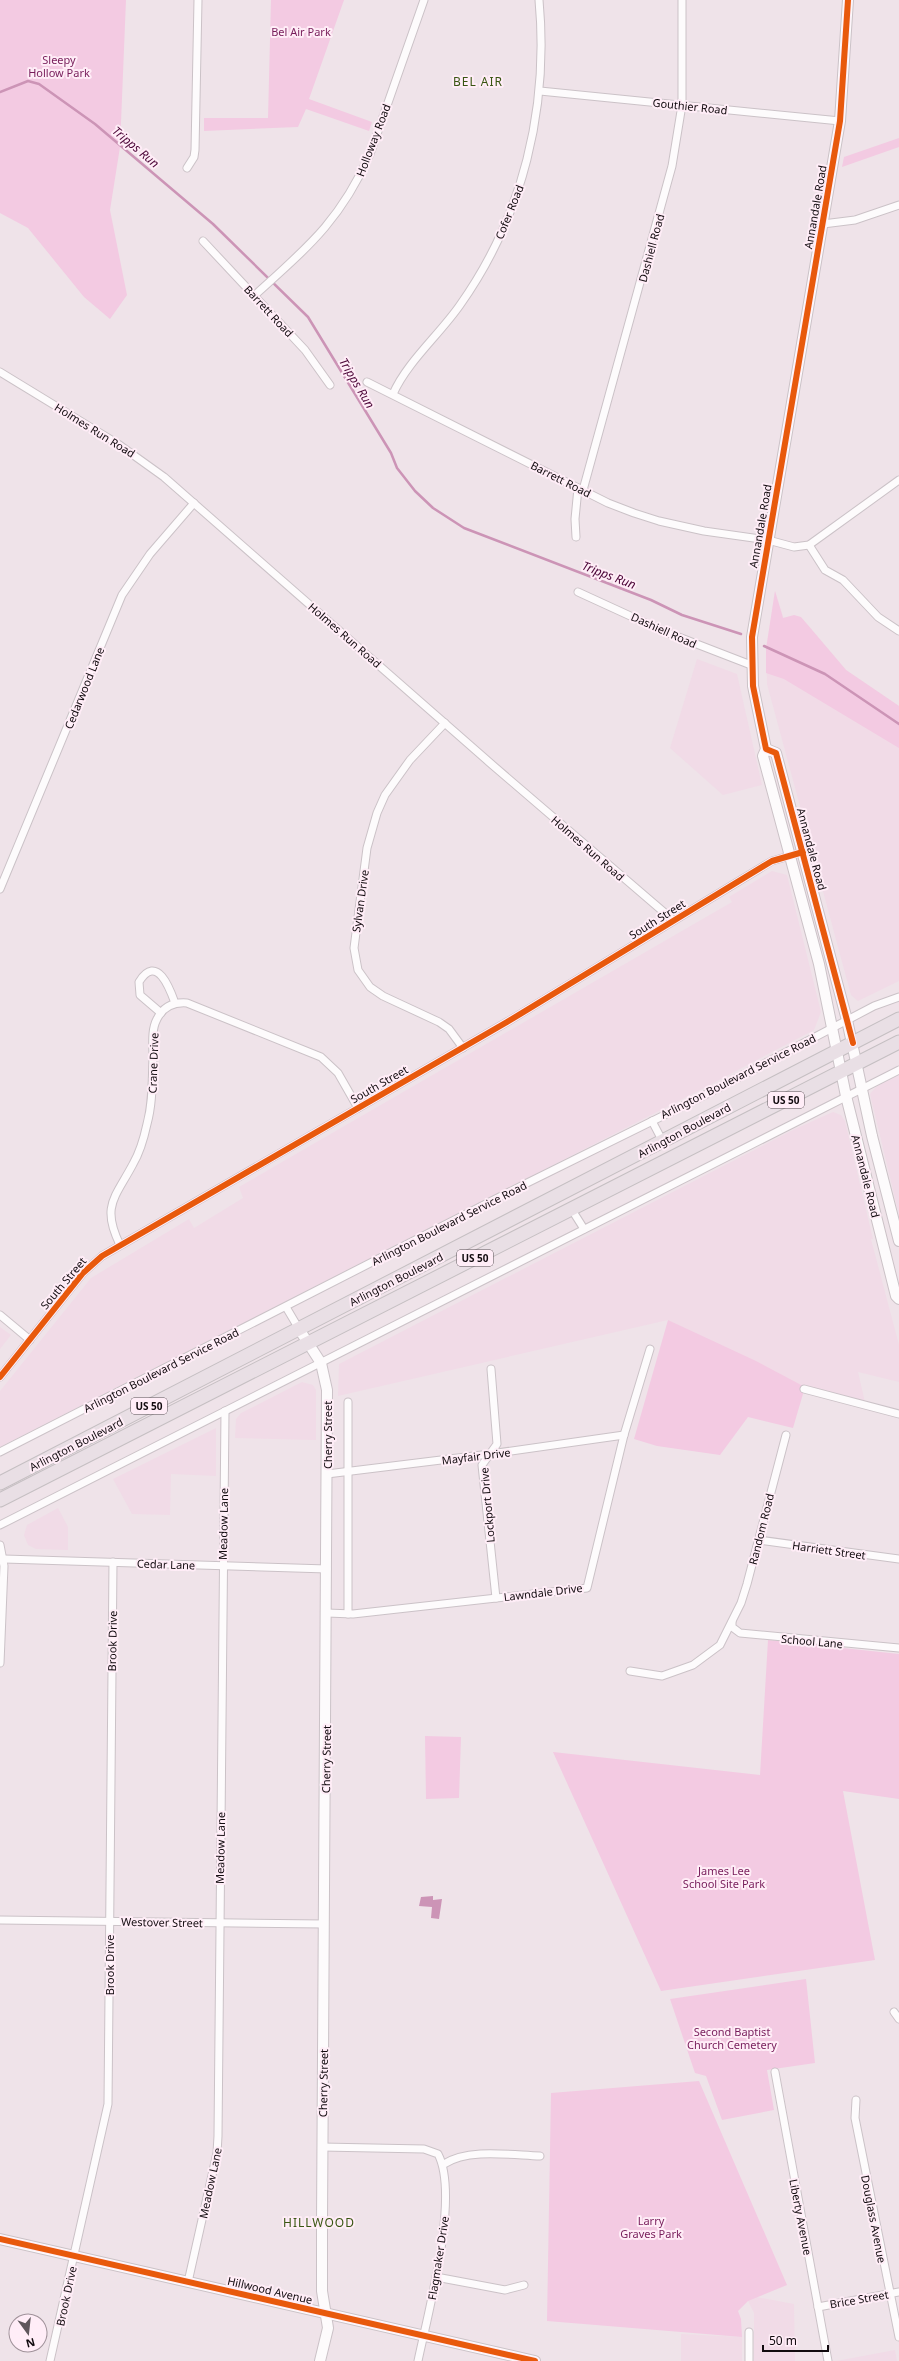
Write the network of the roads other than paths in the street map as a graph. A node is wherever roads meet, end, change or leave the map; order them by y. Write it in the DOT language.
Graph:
graph roads {
  1 [pos="198,0"];
  2 [pos="424,0"];
  3 [pos="539,0"];
  4 [pos="682,0"];
  5 [pos="848,0"];
  6 [pos="540,91"];
  7 [pos="682,105"];
  8 [pos="840,120"];
  9 [pos="188,168"];
  10 [pos="899,205"];
  11 [pos="823,224"];
  12 [pos="203,240"];
  13 [pos="258,293"];
  14 [pos="0,372"];
  15 [pos="367,382"];
  16 [pos="330,385"];
  17 [pos="393,394"];
  18 [pos="899,480"];
  19 [pos="580,489"];
  20 [pos="194,503"];
  21 [pos="576,537"];
  22 [pos="768,540"];
  23 [pos="809,545"];
  24 [pos="578,592"];
  25 [pos="899,631"];
  26 [pos="751,665"];
  27 [pos="445,723"];
  28 [pos="766,749"];
  29 [pos="803,852"];
  30 [pos="790,855"];
  31 [pos="0,890"];
  32 [pos="673,920"];
  33 [pos="899,997"];
  34 [pos="176,1003"];
  35 [pos="161,1013"];
  36 [pos="899,1019"];
  37 [pos="847,1020"];
  38 [pos="833,1027"];
  39 [pos="899,1042"];
  40 [pos="852,1043"];
  41 [pos="462,1048"];
  42 [pos="838,1050"];
  43 [pos="858,1063"];
  44 [pos="899,1070"];
  45 [pos="842,1071"];
  46 [pos="862,1088"];
  47 [pos="846,1096"];
  48 [pos="358,1108"];
  49 [pos="652,1121"];
  50 [pos="663,1142"];
  51 [pos="572,1210"];
  52 [pos="584,1229"];
  53 [pos="899,1241"];
  54 [pos="120,1245"];
  55 [pos="899,1299"];
  56 [pos="286,1307"];
  57 [pos="0,1315"];
  58 [pos="299,1329"];
  59 [pos="30,1340"];
  60 [pos="308,1342"];
  61 [pos="650,1349"];
  62 [pos="321,1363"];
  63 [pos="491,1369"];
  64 [pos="0,1377"];
  65 [pos="804,1389"];
  66 [pos="348,1402"];
  67 [pos="225,1411"];
  68 [pos="899,1414"];
  69 [pos="624,1435"];
  70 [pos="786,1435"];
  71 [pos="0,1452"];
  72 [pos="490,1454"];
  73 [pos="347,1471"];
  74 [pos="327,1474"];
  75 [pos="0,1483"];
  76 [pos="0,1500"];
  77 [pos="0,1525"];
  78 [pos="759,1540"];
  79 [pos="0,1545"];
  80 [pos="4,1559"];
  81 [pos="899,1559"];
  82 [pos="113,1562"];
  83 [pos="223,1566"];
  84 [pos="327,1569"];
  85 [pos="496,1598"];
  86 [pos="327,1613"];
  87 [pos="348,1614"];
  88 [pos="732,1622"];
  89 [pos="899,1648"];
  90 [pos="0,1663"];
  91 [pos="630,1671"];
  92 [pos="0,1920"];
  93 [pos="110,1922"];
  94 [pos="219,1923"];
  95 [pos="324,1924"];
  96 [pos="894,2012"];
  97 [pos="899,2019"];
  98 [pos="774,2072"];
  99 [pos="856,2100"];
  100 [pos="322,2147"];
  101 [pos="540,2156"];
  102 [pos="444,2164"];
  103 [pos="0,2239"];
  104 [pos="75,2256"];
  105 [pos="436,2277"];
  106 [pos="188,2282"];
  107 [pos="524,2285"];
  108 [pos="899,2292"];
  109 [pos="890,2294"];
  110 [pos="818,2307"];
  111 [pos="326,2314"];
  112 [pos="749,2332"];
  113 [pos="424,2336"];
  114 [pos="899,2337"];
  115 [pos="516,2359"];
  116 [pos="50,2361"];
  117 [pos="320,2361"];
  118 [pos="418,2361"];
  119 [pos="535,2361"];
  120 [pos="749,2361"];
  121 [pos="828,2361"];
  1 -- 9 [label="street"];
  2 -- 13 [label="street, Holloway Road"];
  3 -- 6 [label="street, Cofer Road"];
  4 -- 7 [label="street, Dashiell Road"];
  5 -- 8 [label="main road, Annandale Road"];
  6 -- 7 [label="street, Gouthier Road"];
  6 -- 17 [label="street, Cofer Road"];
  7 -- 8 [label="street, Gouthier Road"];
  7 -- 19 [label="street, Dashiell Road"];
  8 -- 11 [label="main road, Annandale Road"];
  10 -- 11 [label="street"];
  11 -- 22 [label="main road, Annandale Road"];
  12 -- 13 [label="street, Barrett Road"];
  13 -- 16 [label="street, Barrett Road"];
  14 -- 20 [label="street, Holmes Run Road"];
  15 -- 17 [label="street, Barrett Road"];
  17 -- 19 [label="street, Barrett Road"];
  18 -- 23 [label="street"];
  19 -- 21 [label="street, Dashiell Road"];
  19 -- 22 [label="street, Barrett Road"];
  20 -- 27 [label="street, Holmes Run Road"];
  20 -- 31 [label="street, Cedarwood Lane"];
  22 -- 23 [label="street, Barrett Road"];
  22 -- 26 [label="main road, Annandale Road"];
  23 -- 25 [label="street"];
  24 -- 26 [label="street, Dashiell Road"];
  26 -- 28 [label="main road, Annandale Road"];
  27 -- 32 [label="street, Holmes Run Road"];
  27 -- 41 [label="street, Sylvan Drive"];
  28 -- 29 [label="main road, Annandale Road"];
  28 -- 30 [label="main road, Annandale Road"];
  29 -- 30 [label="street, South Street"];
  29 -- 37 [label="main road, Annandale Road"];
  30 -- 32 [label="street, South Street"];
  30 -- 38 [label="main road, Annandale Road"];
  32 -- 41 [label="street, South Street"];
  33 -- 37 [label="street, Arlington Boulevard Service Road"];
  34 -- 35 [label="street"];
  34 -- 35 [label="street"];
  34 -- 48 [label="street"];
  35 -- 54 [label="street, Crane Drive"];
  36 -- 40 [label="highway, Arlington Boulevard / US 50"];
  37 -- 38 [label="street, Arlington Boulevard Service Road"];
  37 -- 40 [label="main road, Annandale Road"];
  38 -- 42 [label="main road, Annandale Road"];
  38 -- 49 [label="street, Arlington Boulevard Service Road"];
  39 -- 43 [label="highway, Arlington Boulevard / US 50"];
  40 -- 42 [label="highway, Arlington Boulevard / US 50"];
  40 -- 43 [label="main road, Annandale Road"];
  41 -- 48 [label="street, South Street"];
  42 -- 45 [label="main road, Annandale Road"];
  42 -- 50 [label="highway, Arlington Boulevard / US 50"];
  43 -- 45 [label="highway, Arlington Boulevard / US 50"];
  43 -- 46 [label="main road, Annandale Road"];
  44 -- 46 [label="street"];
  45 -- 47 [label="main road, Annandale Road"];
  45 -- 51 [label="highway, Arlington Boulevard / US 50"];
  46 -- 47 [label="street"];
  46 -- 53 [label="main road, Annandale Road"];
  47 -- 52 [label="street"];
  47 -- 55 [label="main road, Annandale Road"];
  48 -- 54 [label="street, South Street"];
  49 -- 50 [label="street"];
  49 -- 56 [label="street, Arlington Boulevard Service Road"];
  50 -- 58 [label="highway, Arlington Boulevard / US 50"];
  51 -- 52 [label="street"];
  51 -- 60 [label="highway, Arlington Boulevard / US 50"];
  52 -- 62 [label="street"];
  54 -- 59 [label="street, South Street"];
  56 -- 58 [label="street, Cherry Street"];
  56 -- 71 [label="street, Arlington Boulevard Service Road"];
  57 -- 59 [label="street"];
  58 -- 60 [label="main road, Cherry Street"];
  58 -- 75 [label="highway, Arlington Boulevard / US 50"];
  59 -- 64 [label="street, South Street"];
  60 -- 62 [label="main road, Cherry Street"];
  60 -- 76 [label="highway, Arlington Boulevard / US 50"];
  61 -- 69 [label="street, Lawndale Drive"];
  62 -- 67 [label="street"];
  62 -- 74 [label="main road, Cherry Street"];
  63 -- 72 [label="street, Lockport Drive"];
  65 -- 68 [label="street"];
  66 -- 73 [label="street, Cherry Street"];
  67 -- 77 [label="street"];
  67 -- 83 [label="street, Meadow Lane"];
  69 -- 72 [label="street, Mayfair Drive"];
  69 -- 85 [label="street, Lawndale Drive"];
  70 -- 78 [label="street, Random Road"];
  72 -- 73 [label="street, Mayfair Drive"];
  72 -- 85 [label="street, Lockport Drive"];
  73 -- 74 [label="street, Mayfair Drive"];
  73 -- 87 [label="street, Cherry Street"];
  74 -- 84 [label="main road, Cherry Street"];
  78 -- 81 [label="street, Harriett Street"];
  78 -- 88 [label="street, Random Road"];
  79 -- 80 [label="street"];
  80 -- 82 [label="street, Cedar Lane"];
  80 -- 90 [label="street"];
  82 -- 83 [label="street, Cedar Lane"];
  82 -- 93 [label="street, Brook Drive"];
  83 -- 84 [label="street, Cedar Lane"];
  83 -- 94 [label="street, Meadow Lane"];
  84 -- 86 [label="main road, Cherry Street"];
  85 -- 87 [label="street, Lawndale Drive"];
  86 -- 87 [label="street, Lawndale Drive"];
  86 -- 95 [label="main road, Cherry Street"];
  88 -- 89 [label="street, School Lane"];
  88 -- 91 [label="street, Random Road"];
  92 -- 93 [label="street, Westover Street"];
  93 -- 94 [label="street, Westover Street"];
  93 -- 104 [label="street, Brook Drive"];
  94 -- 95 [label="street, Westover Street"];
  94 -- 106 [label="street, Meadow Lane"];
  95 -- 100 [label="main road, Cherry Street"];
  96 -- 97 [label="street"];
  98 -- 110 [label="street, Liberty Avenue"];
  99 -- 109 [label="street, Douglass Avenue"];
  100 -- 102 [label="street"];
  100 -- 111 [label="main road, Cherry Street"];
  101 -- 102 [label="street"];
  102 -- 105 [label="street, Flagmaker Drive"];
  103 -- 104 [label="main road, Hillwood Avenue"];
  104 -- 106 [label="main road, Hillwood Avenue"];
  104 -- 116 [label="street, Brook Drive"];
  105 -- 107 [label="street"];
  105 -- 113 [label="street, Flagmaker Drive"];
  106 -- 111 [label="main road, Hillwood Avenue"];
  108 -- 109 [label="street, Brice Street"];
  109 -- 110 [label="street, Brice Street"];
  109 -- 114 [label="street, Douglass Avenue"];
  110 -- 121 [label="street, Liberty Avenue"];
  111 -- 113 [label="main road, Hillwood Avenue"];
  111 -- 117 [label="main road, Cherry Street"];
  112 -- 120 [label="street"];
  113 -- 115 [label="main road, Hillwood Avenue"];
  113 -- 118 [label="street, Flagmaker Drive"];
  115 -- 119 [label="main road, Hillwood Avenue"];
}
